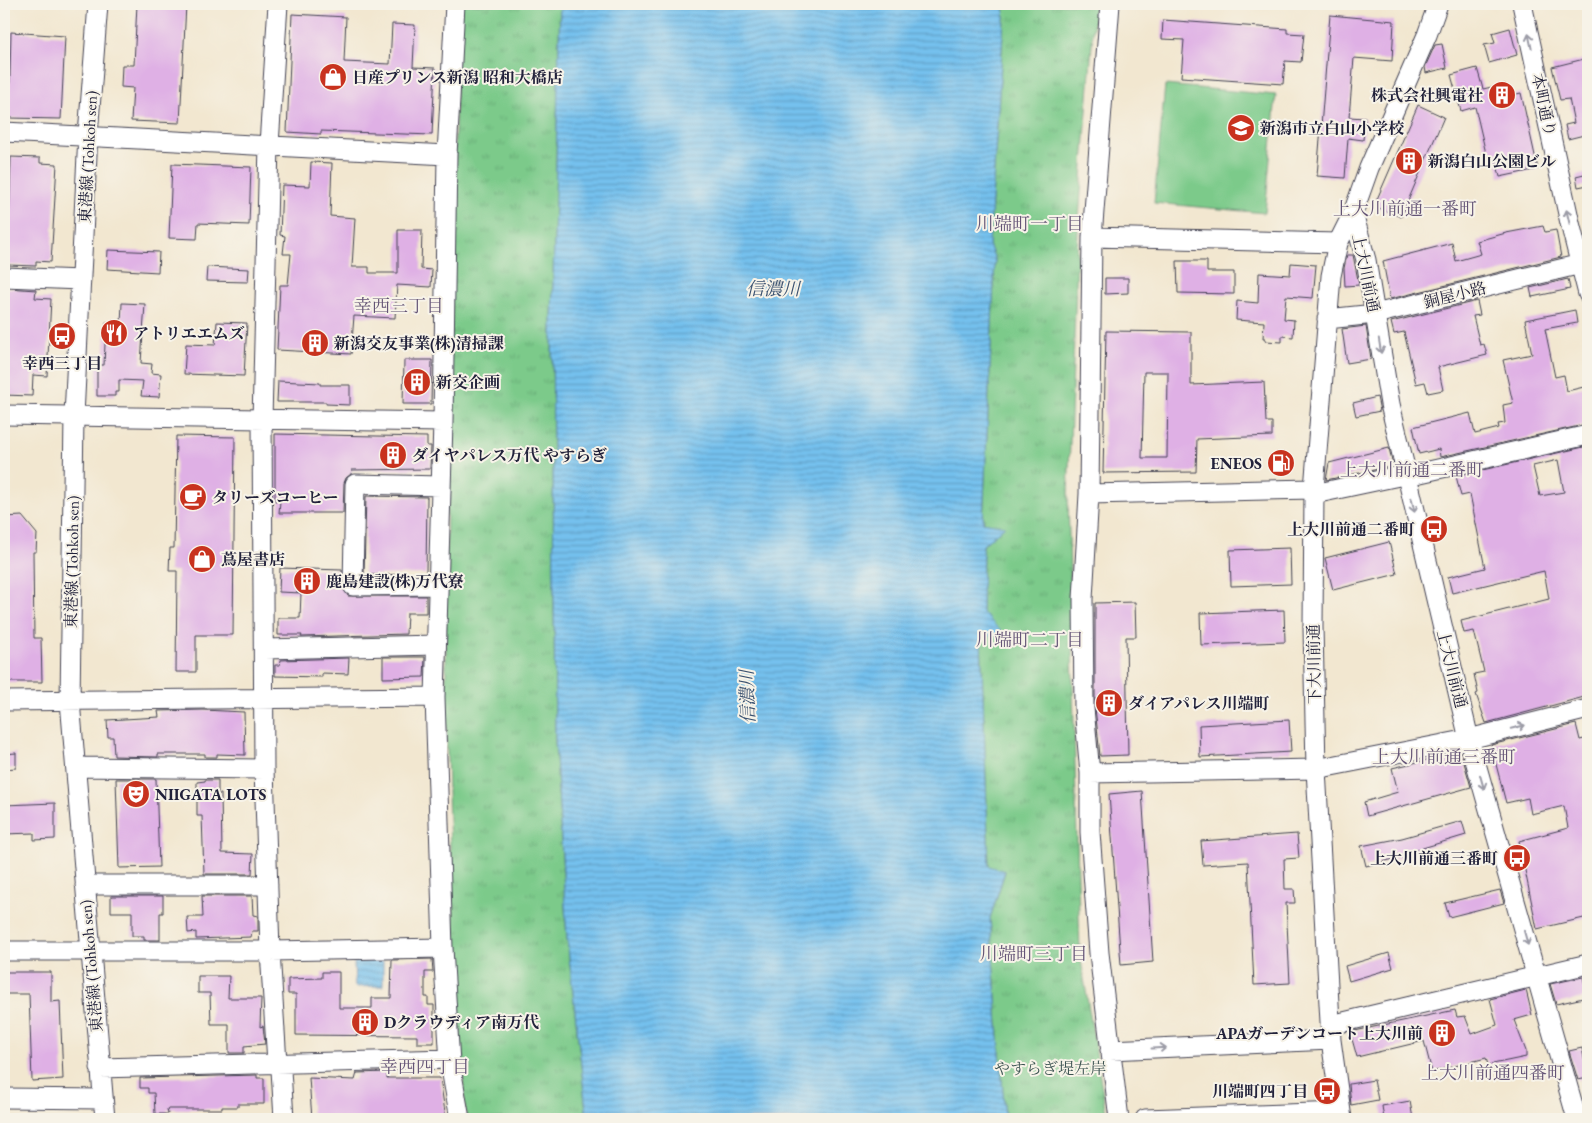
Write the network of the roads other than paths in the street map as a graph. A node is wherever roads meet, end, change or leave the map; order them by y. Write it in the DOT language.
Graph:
graph roads {
  1 [pos="98,4"];
  2 [pos="278,4"];
  3 [pos="455,4"];
  4 [pos="1110,4"];
  5 [pos="1438,4"];
  6 [pos="1522,4"];
  7 [pos="4,132"];
  8 [pos="88,136"];
  9 [pos="270,145"];
  10 [pos="447,155"];
  11 [pos="1353,213"];
  12 [pos="1092,237"];
  13 [pos="1338,243"];
  14 [pos="1581,264"];
  15 [pos="4,277"];
  16 [pos="81,280"];
  17 [pos="1588,294"];
  18 [pos="1375,314"];
  19 [pos="1327,318"];
  20 [pos="4,415"];
  21 [pos="74,416"];
  22 [pos="262,420"];
  23 [pos="443,422"];
  24 [pos="1588,434"];
  25 [pos="1407,476"];
  26 [pos="441,486"];
  27 [pos="1314,492"];
  28 [pos="1089,494"];
  29 [pos="439,585"];
  30 [pos="436,645"];
  31 [pos="264,649"];
  32 [pos="434,697"];
  33 [pos="264,700"];
  34 [pos="70,701"];
  35 [pos="4,702"];
  36 [pos="1588,709"];
  37 [pos="1469,739"];
  38 [pos="76,767"];
  39 [pos="264,769"];
  40 [pos="1316,769"];
  41 [pos="1090,772"];
  42 [pos="84,885"];
  43 [pos="268,885"];
  44 [pos="443,948"];
  45 [pos="4,951"];
  46 [pos="91,951"];
  47 [pos="270,951"];
  48 [pos="1588,964"];
  49 [pos="1537,976"];
  50 [pos="1331,1032"];
  51 [pos="1110,1050"];
  52 [pos="450,1059"];
  53 [pos="277,1063"];
  54 [pos="100,1068"];
  55 [pos="4,1098"];
  56 [pos="103,1099"];
  57 [pos="1342,1116"];
  58 [pos="105,1119"];
  59 [pos="284,1119"];
  60 [pos="460,1119"];
  61 [pos="1120,1119"];
  62 [pos="1145,1119"];
  63 [pos="1577,1119"];
  1 -- 8 [label="street, 東港線 (Tohkoh sen)"];
  2 -- 9 [label="street"];
  3 -- 10 [label="street"];
  4 -- 12 [label="street"];
  5 -- 11 [label="street, 下大川前通"];
  14 -- 6 [label="street, 本町通り, one-way"];
  7 -- 8 [label="street"];
  8 -- 9 [label="street"];
  8 -- 16 [label="street, 東港線 (Tohkoh sen)"];
  9 -- 10 [label="street"];
  9 -- 22 [label="street"];
  10 -- 23 [label="street"];
  11 -- 13 [label="street, 下大川前通"];
  11 -- 18 [label="street, 上大川前通"];
  12 -- 13 [label="street"];
  12 -- 28 [label="street"];
  13 -- 19 [label="street, 下大川前通"];
  14 -- 17 [label="street, 本町通り"];
  14 -- 18 [label="street, 銅屋小路"];
  15 -- 16 [label="street"];
  16 -- 21 [label="street, 東港線 (Tohkoh sen)"];
  18 -- 19 [label="street, 銅屋小路"];
  18 -- 25 [label="street, 上大川前通, one-way"];
  19 -- 27 [label="street, 下大川前通"];
  20 -- 21 [label="street"];
  21 -- 22 [label="street"];
  21 -- 34 [label="street, 東港線 (Tohkoh sen)"];
  22 -- 23 [label="street"];
  22 -- 31 [label="street"];
  23 -- 26 [label="street"];
  24 -- 25 [label="street"];
  25 -- 27 [label="street"];
  25 -- 37 [label="street, 上大川前通, one-way"];
  26 -- 29 [label="street"];
  26 -- 29 [label="street"];
  27 -- 28 [label="street"];
  27 -- 40 [label="street, 下大川前通"];
  28 -- 41 [label="street"];
  29 -- 30 [label="street"];
  30 -- 31 [label="street"];
  30 -- 32 [label="street"];
  31 -- 33 [label="street"];
  32 -- 33 [label="street"];
  32 -- 44 [label="street"];
  33 -- 34 [label="street"];
  33 -- 39 [label="street"];
  34 -- 35 [label="street"];
  34 -- 38 [label="street, 東港線 (Tohkoh sen)"];
  37 -- 36 [label="street, one-way"];
  37 -- 40 [label="street"];
  37 -- 49 [label="street, 上大川前通, one-way"];
  38 -- 39 [label="street"];
  38 -- 42 [label="street, 東港線 (Tohkoh sen)"];
  39 -- 43 [label="street"];
  40 -- 41 [label="street"];
  40 -- 50 [label="street, 下大川前通"];
  41 -- 51 [label="street"];
  42 -- 43 [label="street"];
  42 -- 46 [label="street, 東港線 (Tohkoh sen)"];
  43 -- 47 [label="street"];
  44 -- 47 [label="street"];
  44 -- 52 [label="street"];
  45 -- 46 [label="street"];
  46 -- 47 [label="street"];
  46 -- 54 [label="street, 東港線 (Tohkoh sen)"];
  47 -- 53 [label="street"];
  48 -- 49 [label="street"];
  49 -- 50 [label="street"];
  49 -- 63 [label="street, 上大川前通"];
  51 -- 50 [label="street, one-way"];
  50 -- 57 [label="street, 下大川前通"];
  51 -- 61 [label="street"];
  52 -- 53 [label="street"];
  52 -- 60 [label="street"];
  53 -- 54 [label="street"];
  53 -- 59 [label="street"];
  54 -- 56 [label="street, 東港線 (Tohkoh sen)"];
  55 -- 56 [label="street"];
  56 -- 58 [label="street, 東港線 (Tohkoh sen)"];
  57 -- 62 [label="street"];
}
